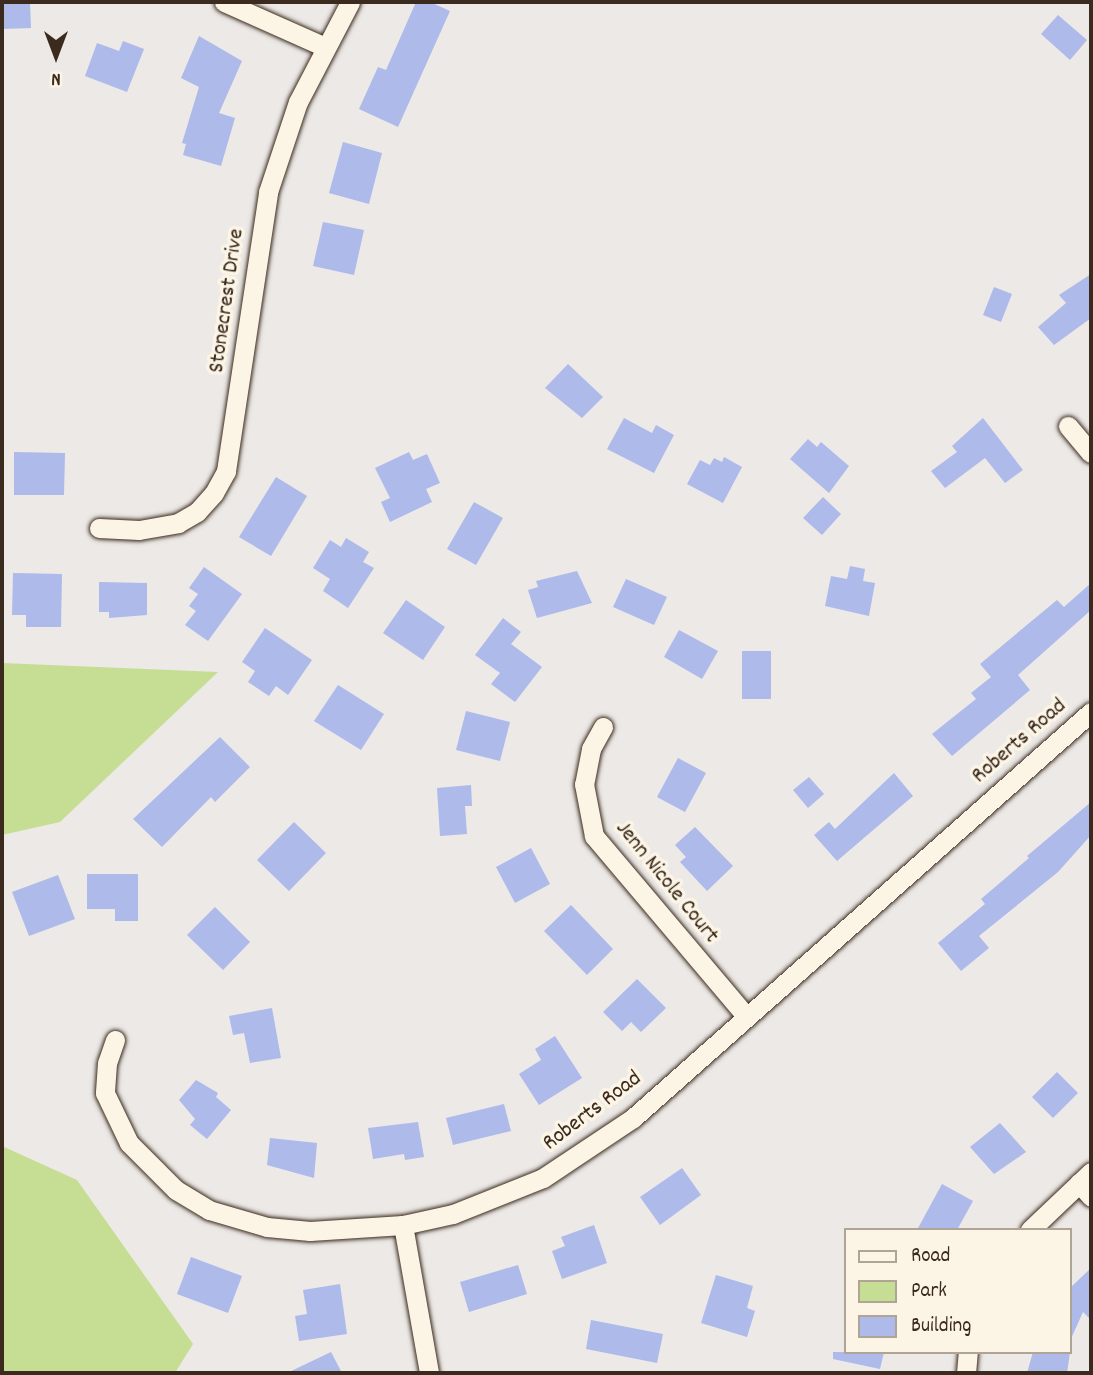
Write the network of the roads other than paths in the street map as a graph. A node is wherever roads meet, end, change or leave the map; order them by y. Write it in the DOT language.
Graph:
graph roads {
  1 [pos="224,2"];
  2 [pos="351,2"];
  3 [pos="325,47"];
  4 [pos="1068,426"];
  5 [pos="1091,453"];
  6 [pos="99,528"];
  7 [pos="1091,712"];
  8 [pos="604,727"];
  9 [pos="746,1016"];
  10 [pos="114,1040"];
  11 [pos="1087,1184"];
  12 [pos="402,1225"];
  13 [pos="1032,1228"];
  14 [pos="968,1354"];
  15 [pos="429,1373"];
  16 [pos="966,1373"];
  1 -- 3 [label="street"];
  2 -- 3 [label="street, Stonecrest Drive"];
  3 -- 6 [label="street, Stonecrest Drive"];
  4 -- 5 [label="street"];
  7 -- 9 [label="street, Roberts Road"];
  8 -- 9 [label="street, Jenn Nicole Court"];
  9 -- 12 [label="street, Roberts Road"];
  10 -- 12 [label="street, Roberts Road"];
  11 -- 13 [label="street"];
  12 -- 15 [label="street"];
  14 -- 16 [label="street"];
}
